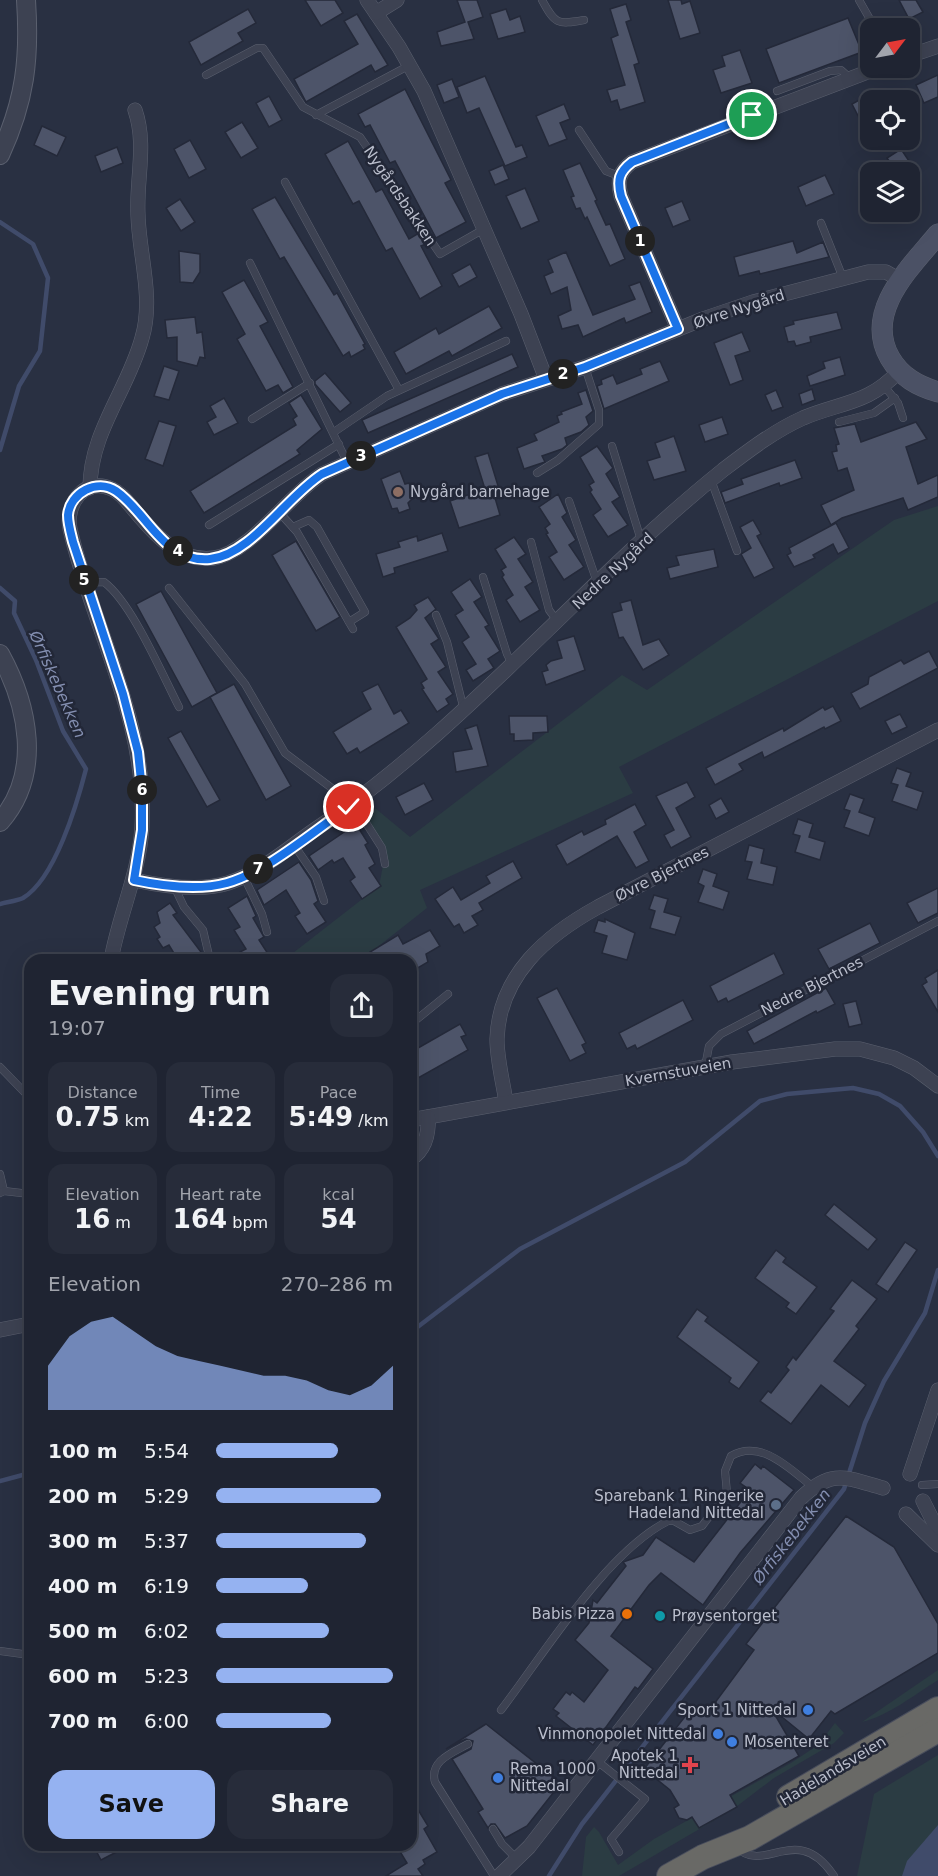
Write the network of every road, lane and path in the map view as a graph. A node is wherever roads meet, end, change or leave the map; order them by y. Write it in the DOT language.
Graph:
graph roads {
  1 [pos="26,0"];
  2 [pos="367,0"];
  3 [pos="397,0"];
  4 [pos="542,0"];
  5 [pos="859,0"];
  6 [pos="376,13"];
  7 [pos="869,18"];
  8 [pos="584,20"];
  9 [pos="938,46"];
  10 [pos="920,52"];
  11 [pos="410,65"];
  12 [pos="860,74"];
  13 [pos="206,75"];
  14 [pos="850,78"];
  15 [pos="777,91"];
  16 [pos="135,110"];
  17 [pos="316,116"];
  18 [pos="579,130"];
  19 [pos="0,155"];
  20 [pos="619,176"];
  21 [pos="285,182"];
  22 [pos="820,223"];
  23 [pos="484,230"];
  24 [pos="938,234"];
  25 [pos="250,263"];
  26 [pos="843,278"];
  27 [pos="900,280"];
  28 [pos="678,329"];
  29 [pos="506,341"];
  30 [pos="585,367"];
  31 [pos="899,371"];
  32 [pos="546,379"];
  33 [pos="310,383"];
  34 [pos="884,386"];
  35 [pos="399,390"];
  36 [pos="938,393"];
  37 [pos="895,399"];
  38 [pos="903,418"];
  39 [pos="252,419"];
  40 [pos="839,422"];
  41 [pos="334,432"];
  42 [pos="339,444"];
  43 [pos="612,446"];
  44 [pos="347,462"];
  45 [pos="537,473"];
  46 [pos="711,480"];
  47 [pos="90,488"];
  48 [pos="569,501"];
  49 [pos="278,511"];
  50 [pos="209,525"];
  51 [pos="293,527"];
  52 [pos="531,542"];
  53 [pos="642,543"];
  54 [pos="737,551"];
  55 [pos="483,577"];
  56 [pos="85,583"];
  57 [pos="598,584"];
  58 [pos="169,588"];
  59 [pos="436,615"];
  60 [pos="558,622"];
  61 [pos="0,654"];
  62 [pos="513,666"];
  63 [pos="179,707"];
  64 [pos="464,710"];
  65 [pos="938,730"];
  66 [pos="352,806"];
  67 [pos="0,822"];
  68 [pos="294,845"];
  69 [pos="386,864"];
  70 [pos="244,877"];
  71 [pos="134,880"];
  72 [pos="174,886"];
  73 [pos="324,901"];
  74 [pos="938,921"];
  75 [pos="267,932"];
  76 [pos="113,954"];
  77 [pos="209,954"];
  78 [pos="448,994"];
  79 [pos="417,1019"];
  80 [pos="0,1067"];
  81 [pos="705,1067"];
  82 [pos="938,1086"];
  83 [pos="24,1092"];
  84 [pos="506,1102"];
  85 [pos="428,1117"];
  86 [pos="417,1119"];
  87 [pos="417,1152"];
  88 [pos="0,1174"];
  89 [pos="2,1192"];
  90 [pos="24,1194"];
  91 [pos="24,1324"];
  92 [pos="0,1330"];
  93 [pos="938,1390"];
  94 [pos="910,1474"];
  95 [pos="938,1484"];
  96 [pos="922,1485"];
  97 [pos="813,1487"];
  98 [pos="883,1488"];
  99 [pos="923,1501"];
  100 [pos="906,1514"];
  101 [pos="938,1531"];
  102 [pos="938,1545"];
  103 [pos="0,1651"];
  104 [pos="24,1654"];
  105 [pos="938,1709"];
  106 [pos="501,1710"];
  107 [pos="938,1730"];
  108 [pos="468,1744"];
  109 [pos="602,1765"];
  110 [pos="493,1829"];
  111 [pos="732,1840"];
  112 [pos="619,1852"];
  113 [pos="517,1859"];
  114 [pos="494,1876"];
  115 [pos="499,1876"];
  116 [pos="669,1876"];
  117 [pos="834,1876"];
  1 -- 19 [label="street"];
  2 -- 6 [label="street"];
  3 -- 6 [label="street"];
  4 -- 8 [label="lane"];
  5 -- 7 [label="lane"];
  6 -- 11 [label="street"];
  9 -- 10 [label="street"];
  11 -- 17 [label="lane"];
  11 -- 23 [label="street"];
  12 -- 14 [label="street"];
  13 -- 17 [label="lane, Nygårdsbakken"];
  14 -- 15 [label="lane"];
  14 -- 20 [label="street"];
  16 -- 47 [label="street"];
  17 -- 23 [label="lane, Nygårdsbakken"];
  18 -- 20 [label="lane"];
  20 -- 28 [label="street"];
  21 -- 35 [label="lane"];
  22 -- 26 [label="lane"];
  23 -- 32 [label="street"];
  24 -- 27 [label="main road"];
  25 -- 33 [label="lane"];
  26 -- 27 [label="street, Øvre Nygård"];
  26 -- 28 [label="street, Øvre Nygård"];
  27 -- 31 [label="main road"];
  28 -- 30 [label="street, Øvre Nygård"];
  29 -- 35 [label="lane"];
  30 -- 32 [label="street, Øvre Nygård"];
  30 -- 45 [label="lane"];
  31 -- 34 [label="street, Nedre Nygård"];
  31 -- 36 [label="main road"];
  32 -- 44 [label="street, Øvre Nygård"];
  33 -- 39 [label="lane"];
  33 -- 41 [label="lane"];
  34 -- 37 [label="lane"];
  34 -- 46 [label="street, Nedre Nygård"];
  35 -- 41 [label="lane"];
  37 -- 38 [label="lane"];
  37 -- 40 [label="lane"];
  41 -- 42 [label="lane"];
  42 -- 44 [label="lane"];
  42 -- 50 [label="lane"];
  43 -- 53 [label="lane"];
  44 -- 49 [label="street, Øvre Nygård"];
  46 -- 53 [label="street, Nedre Nygård"];
  46 -- 54 [label="lane"];
  47 -- 49 [label="street, Øvre Nygård"];
  47 -- 56 [label="street"];
  48 -- 57 [label="lane"];
  49 -- 51 [label="lane"];
  51 -- 51 [label="lane"];
  52 -- 60 [label="lane"];
  53 -- 57 [label="street, Nedre Nygård"];
  55 -- 62 [label="lane"];
  56 -- 63 [label="lane"];
  56 -- 71 [label="street"];
  57 -- 60 [label="street, Nedre Nygård"];
  58 -- 66 [label="lane"];
  59 -- 64 [label="lane"];
  60 -- 62 [label="street, Nedre Nygård"];
  61 -- 67 [label="street"];
  62 -- 64 [label="street, Nedre Nygård"];
  64 -- 66 [label="street, Nedre Nygård"];
  65 -- 84 [label="street, Øvre Bjertnes"];
  66 -- 68 [label="street, Nedre Nygård"];
  66 -- 69 [label="lane"];
  68 -- 70 [label="street, Nedre Nygård"];
  68 -- 73 [label="lane"];
  70 -- 72 [label="street, Nedre Nygård"];
  70 -- 75 [label="lane"];
  71 -- 72 [label="street, Nedre Nygård"];
  71 -- 76 [label="street"];
  72 -- 77 [label="lane"];
  74 -- 81 [label="lane, Nedre Bjertnes"];
  78 -- 79 [label="lane"];
  80 -- 83 [label="lane"];
  81 -- 82 [label="street, Kvernstuveien"];
  81 -- 84 [label="street, Kvernstuveien"];
  84 -- 85 [label="street, Kvernstuveien"];
  85 -- 86 [label="street, Kvernstuveien"];
  85 -- 87 [label="street"];
  88 -- 89 [label="lane"];
  89 -- 90 [label="lane"];
  91 -- 92 [label="street"];
  93 -- 94 [label="street"];
  95 -- 96 [label="lane"];
  97 -- 98 [label="street"];
  97 -- 106 [label="lane"];
  97 -- 109 [label="street"];
  99 -- 101 [label="street"];
  100 -- 102 [label="street"];
  103 -- 104 [label="lane"];
  105 -- 111 [label="highway, Hadelandsveien"];
  107 -- 111 [label="highway, Hadelandsveien"];
  108 -- 114 [label="lane"];
  109 -- 112 [label="lane"];
  109 -- 113 [label="street"];
  110 -- 113 [label="lane"];
  111 -- 116 [label="highway, Hadelandsveien"];
  111 -- 117 [label="lane"];
  113 -- 115 [label="street"];
}
